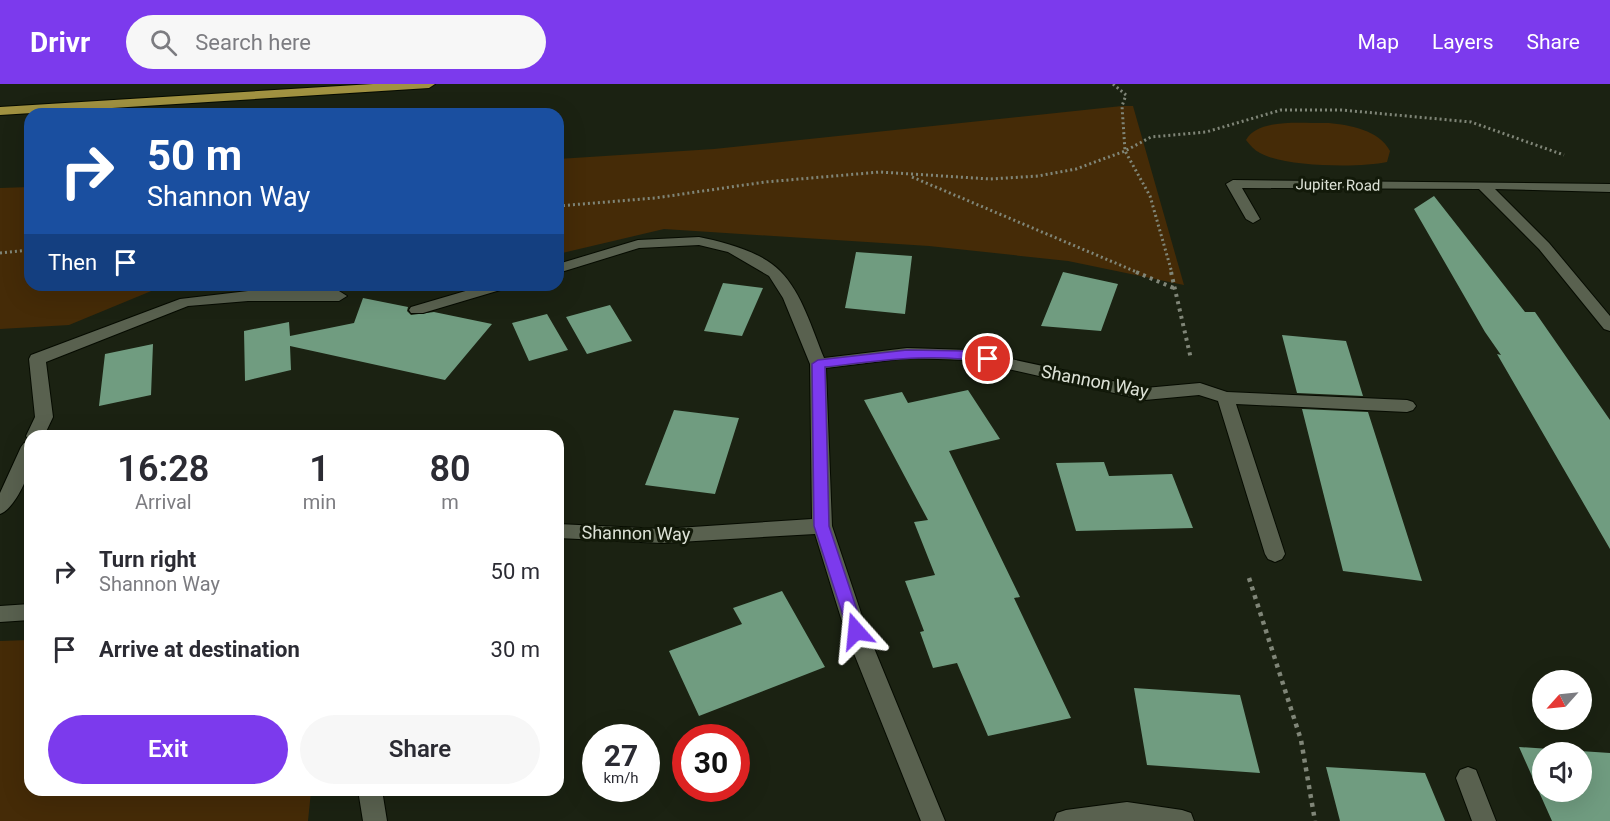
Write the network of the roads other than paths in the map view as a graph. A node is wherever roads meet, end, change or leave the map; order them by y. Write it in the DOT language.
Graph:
graph roads {
  1 [pos="429,84"];
  2 [pos="48,108"];
  3 [pos="24,109"];
  4 [pos="0,111"];
  5 [pos="1483,185"];
  6 [pos="1610,188"];
  7 [pos="1253,219"];
  8 [pos="564,267"];
  9 [pos="482,291"];
  10 [pos="339,296"];
  11 [pos="417,310"];
  12 [pos="1610,326"];
  13 [pos="818,364"];
  14 [pos="1225,398"];
  15 [pos="1407,406"];
  16 [pos="38,430"];
  17 [pos="24,460"];
  18 [pos="0,507"];
  19 [pos="822,526"];
  20 [pos="564,531"];
  21 [pos="1275,554"];
  22 [pos="24,612"];
  23 [pos="0,614"];
  24 [pos="1468,778"];
  25 [pos="371,796"];
  26 [pos="375,821"];
  27 [pos="933,821"];
  28 [pos="1066,821"];
  29 [pos="1182,821"];
  30 [pos="1484,821"];
  1 -- 2 [label="highway"];
  3 -- 4 [label="highway"];
  5 -- 6 [label="street, Jupiter Road"];
  5 -- 7 [label="street, Jupiter Road"];
  5 -- 12 [label="street"];
  8 -- 13 [label="street"];
  9 -- 11 [label="street"];
  10 -- 16 [label="street"];
  13 -- 14 [label="street, Shannon Way"];
  13 -- 19 [label="street"];
  14 -- 15 [label="street, Shannon Way"];
  14 -- 21 [label="street"];
  17 -- 18 [label="street"];
  19 -- 20 [label="street, Shannon Way"];
  19 -- 27 [label="street"];
  22 -- 23 [label="street"];
  24 -- 30 [label="street"];
  25 -- 26 [label="street"];
  28 -- 29 [label="street"];
}
